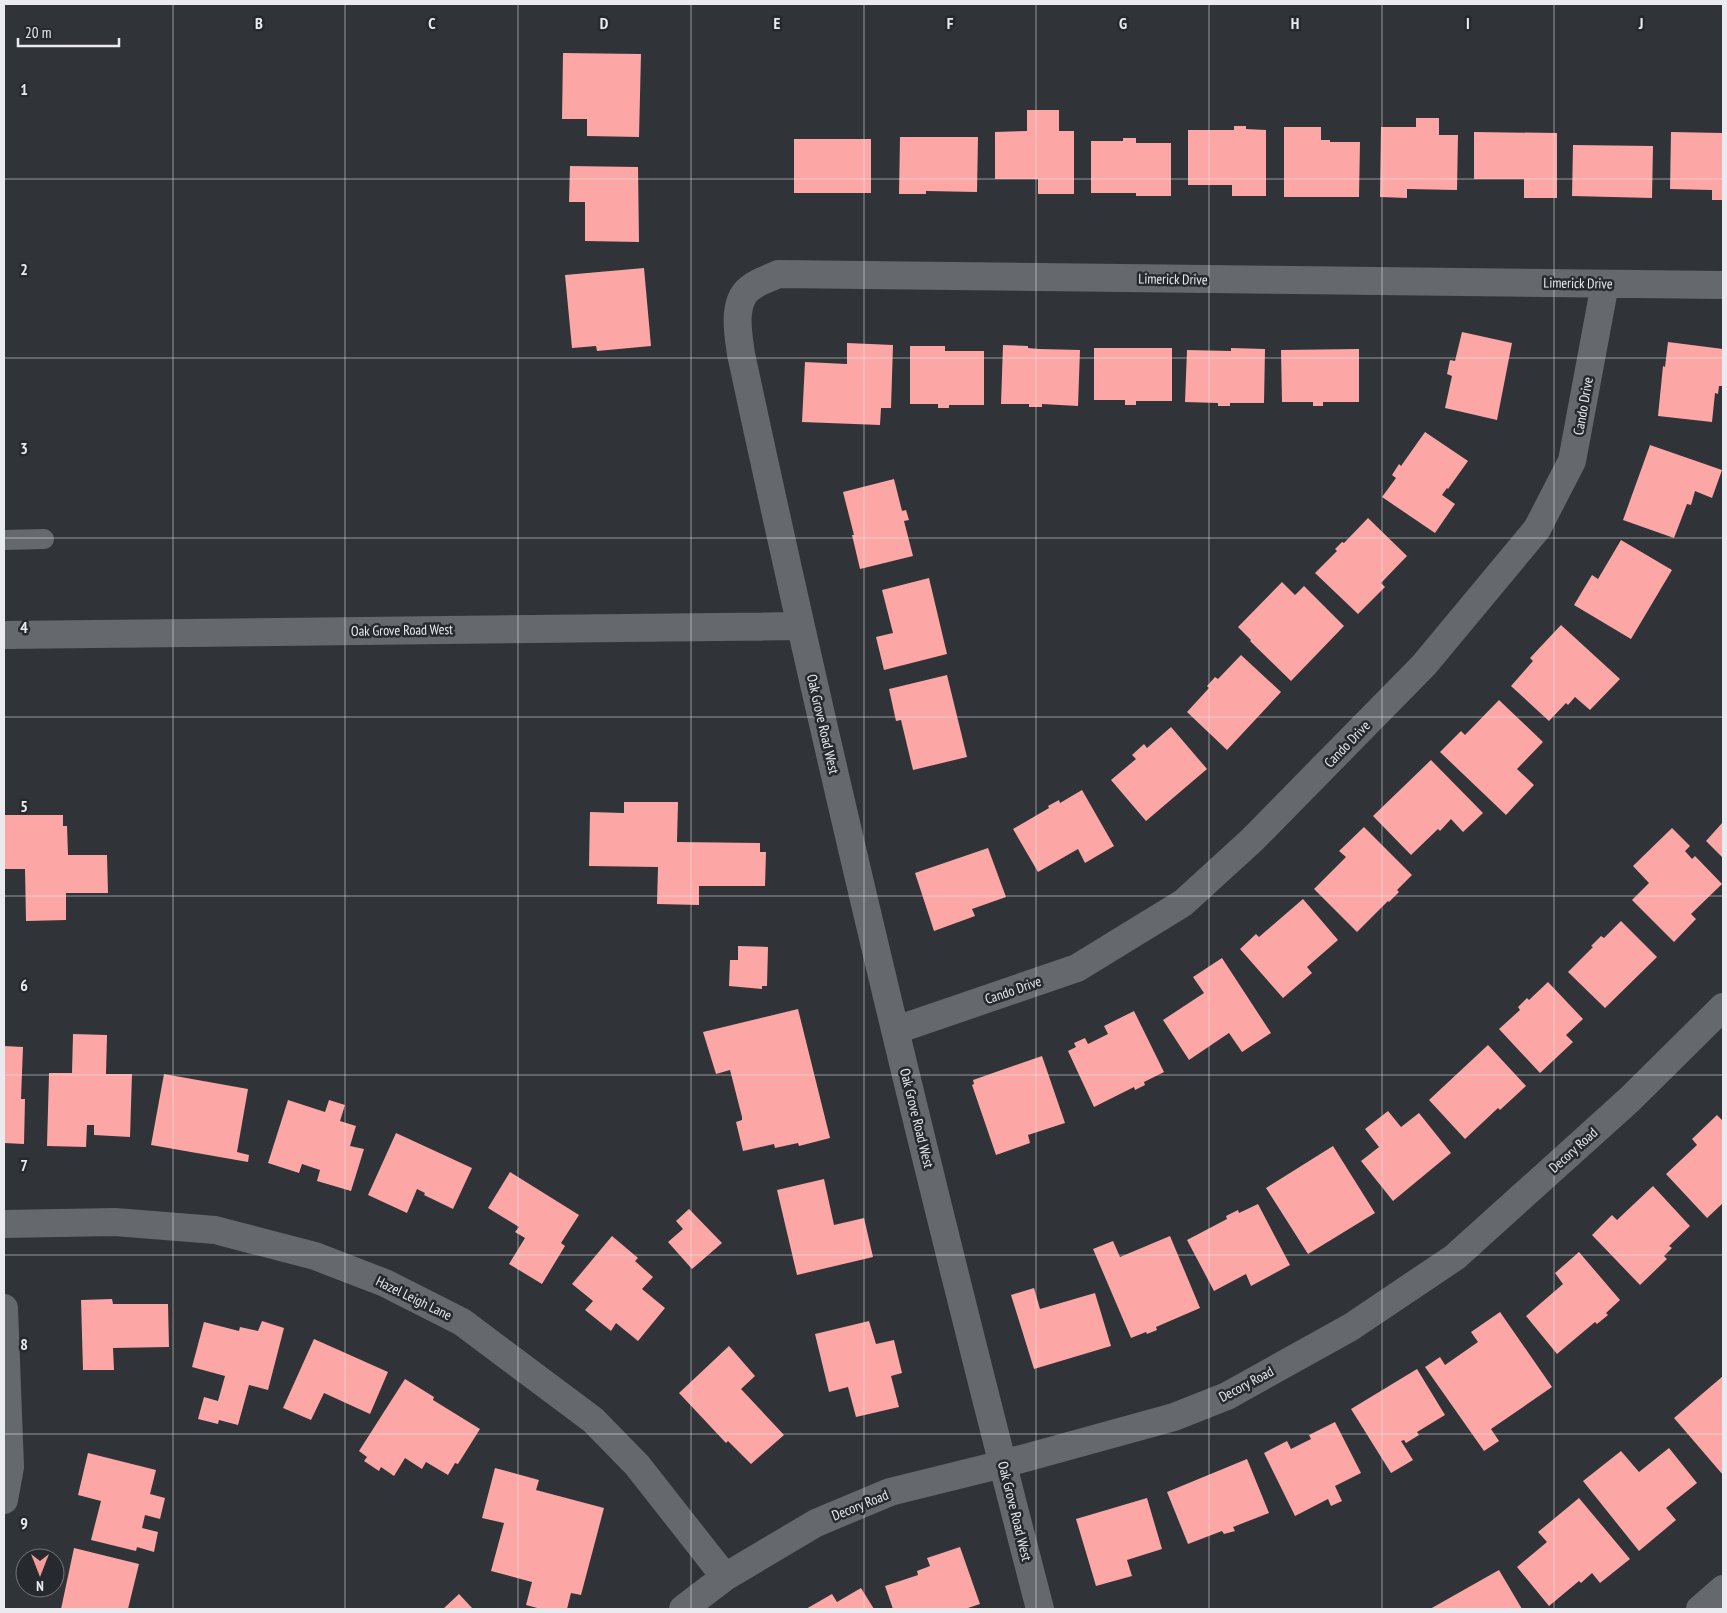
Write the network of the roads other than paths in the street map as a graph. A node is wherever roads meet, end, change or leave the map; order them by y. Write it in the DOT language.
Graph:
graph roads {
  1 [pos="1605,284"];
  2 [pos="1723,285"];
  3 [pos="752,407"];
  4 [pos="44,539"];
  5 [pos="4,540"];
  6 [pos="800,626"];
  7 [pos="4,635"];
  8 [pos="1723,1007"];
  9 [pos="896,1030"];
  10 [pos="4,1224"];
  11 [pos="4,1308"];
  12 [pos="1003,1464"];
  13 [pos="4,1500"];
  14 [pos="725,1577"];
  15 [pos="1723,1590"];
  16 [pos="683,1609"];
  17 [pos="1040,1609"];
  18 [pos="1700,1609"];
  1 -- 2 [label="street, Limerick Drive"];
  1 -- 3 [label="street, Limerick Drive"];
  1 -- 9 [label="street, Cando Drive"];
  3 -- 6 [label="street, Oak Grove Road West"];
  4 -- 5 [label="lane"];
  6 -- 7 [label="street, Oak Grove Road West"];
  6 -- 9 [label="street, Oak Grove Road West"];
  8 -- 12 [label="street, Decory Road"];
  9 -- 12 [label="street, Oak Grove Road West"];
  10 -- 14 [label="street, Hazel Leigh Lane"];
  11 -- 13 [label="street"];
  12 -- 14 [label="street, Decory Road"];
  12 -- 17 [label="street, Oak Grove Road West"];
  14 -- 16 [label="street, Decory Road"];
  15 -- 18 [label="street"];
}
